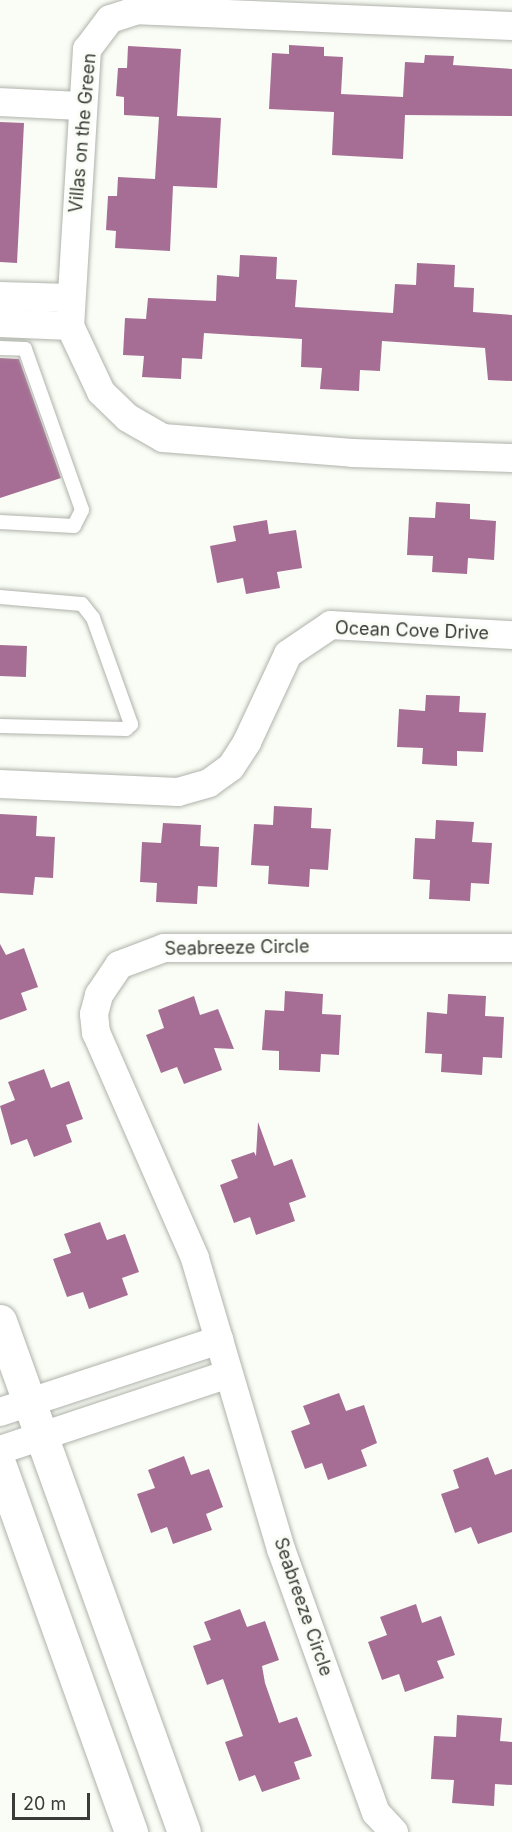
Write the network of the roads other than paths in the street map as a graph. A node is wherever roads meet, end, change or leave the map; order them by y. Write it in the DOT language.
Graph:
graph roads {
  1 [pos="512,26"];
  2 [pos="0,102"];
  3 [pos="82,106"];
  4 [pos="0,296"];
  5 [pos="71,298"];
  6 [pos="0,323"];
  7 [pos="70,326"];
  8 [pos="0,348"];
  9 [pos="512,458"];
  10 [pos="0,522"];
  11 [pos="0,597"];
  12 [pos="512,635"];
  13 [pos="0,726"];
  14 [pos="0,784"];
  15 [pos="512,948"];
  16 [pos="0,1321"];
  17 [pos="219,1340"];
  18 [pos="148,1365"];
  19 [pos="229,1374"];
  20 [pos="161,1397"];
  21 [pos="15,1408"];
  22 [pos="43,1437"];
  23 [pos="0,1450"];
  24 [pos="0,1466"];
  25 [pos="131,1832"];
  26 [pos="184,1832"];
  27 [pos="394,1832"];
  1 -- 3 [label="street, Villas on the Green"];
  2 -- 3 [label="street"];
  3 -- 5 [label="street, Villas on the Green"];
  4 -- 5 [label="street"];
  5 -- 7 [label="street, Villas on the Green"];
  6 -- 7 [label="street"];
  7 -- 9 [label="street, Villas on the Green"];
  8 -- 10 [label="lane"];
  11 -- 13 [label="lane"];
  12 -- 14 [label="street, Ocean Cove Drive"];
  15 -- 17 [label="street, Seabreeze Circle"];
  16 -- 21 [label="main road"];
  17 -- 18 [label="street"];
  17 -- 19 [label="street, Seabreeze Circle"];
  18 -- 20 [label="street"];
  18 -- 21 [label="street"];
  19 -- 20 [label="street"];
  19 -- 27 [label="street, Seabreeze Circle"];
  20 -- 22 [label="street"];
  21 -- 22 [label="main road"];
  22 -- 23 [label="street"];
  22 -- 26 [label="main road"];
  24 -- 25 [label="main road"];
}
